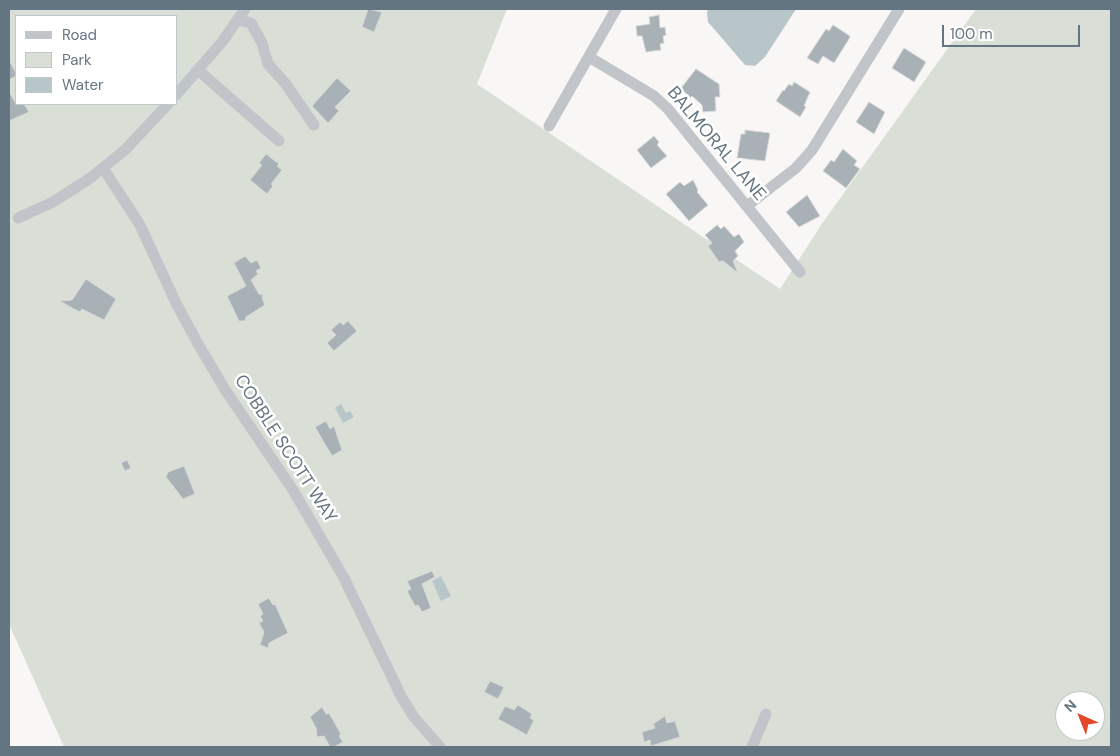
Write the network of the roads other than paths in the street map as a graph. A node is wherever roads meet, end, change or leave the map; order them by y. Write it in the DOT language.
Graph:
graph roads {
  1 [pos="245,9"];
  2 [pos="616,9"];
  3 [pos="899,9"];
  4 [pos="238,20"];
  5 [pos="590,57"];
  6 [pos="199,71"];
  7 [pos="178,94"];
  8 [pos="167,105"];
  9 [pos="314,125"];
  10 [pos="549,126"];
  11 [pos="279,141"];
  12 [pos="102,168"];
  13 [pos="747,206"];
  14 [pos="18,218"];
  15 [pos="800,272"];
  16 [pos="766,714"];
  17 [pos="440,747"];
  18 [pos="752,747"];
  1 -- 4 [label="street"];
  2 -- 5 [label="street"];
  3 -- 13 [label="street"];
  4 -- 6 [label="street"];
  4 -- 9 [label="street"];
  5 -- 10 [label="street"];
  5 -- 13 [label="street, BALMORAL LANE"];
  6 -- 7 [label="street"];
  6 -- 11 [label="street"];
  8 -- 12 [label="street"];
  12 -- 14 [label="street"];
  12 -- 17 [label="street, COBBLE SCOTT WAY"];
  13 -- 15 [label="street, BALMORAL LANE"];
  16 -- 18 [label="street"];
}
